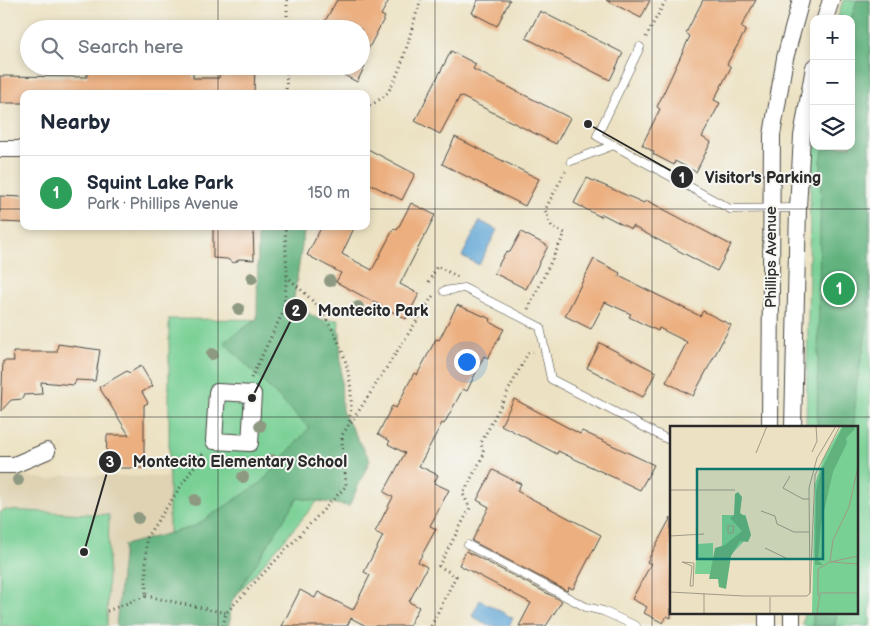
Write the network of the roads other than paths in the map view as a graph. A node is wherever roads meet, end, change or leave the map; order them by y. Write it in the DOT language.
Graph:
graph roads {
  1 [pos="801,0"];
  2 [pos="831,0"];
  3 [pos="826,15"];
  4 [pos="640,47"];
  5 [pos="810,90"];
  6 [pos="614,146"];
  7 [pos="0,149"];
  8 [pos="20,149"];
  9 [pos="571,161"];
  10 [pos="771,208"];
  11 [pos="798,208"];
  12 [pos="444,291"];
  13 [pos="770,426"];
  14 [pos="793,426"];
  15 [pos="670,438"];
  16 [pos="214,440"];
  17 [pos="47,452"];
  18 [pos="0,465"];
  19 [pos="468,545"];
  20 [pos="636,626"];
  1 -- 10 [label="street, Phillips Avenue"];
  2 -- 3 [label="street"];
  4 -- 6 [label="lane"];
  5 -- 11 [label="street, Phillips Avenue"];
  6 -- 9 [label="lane"];
  6 -- 10 [label="lane"];
  7 -- 8 [label="street"];
  10 -- 11 [label="lane"];
  10 -- 13 [label="street, Phillips Avenue"];
  11 -- 14 [label="street, Phillips Avenue"];
  12 -- 15 [label="lane"];
  16 -- 16 [label="street"];
  17 -- 18 [label="street"];
  19 -- 20 [label="lane"];
}
